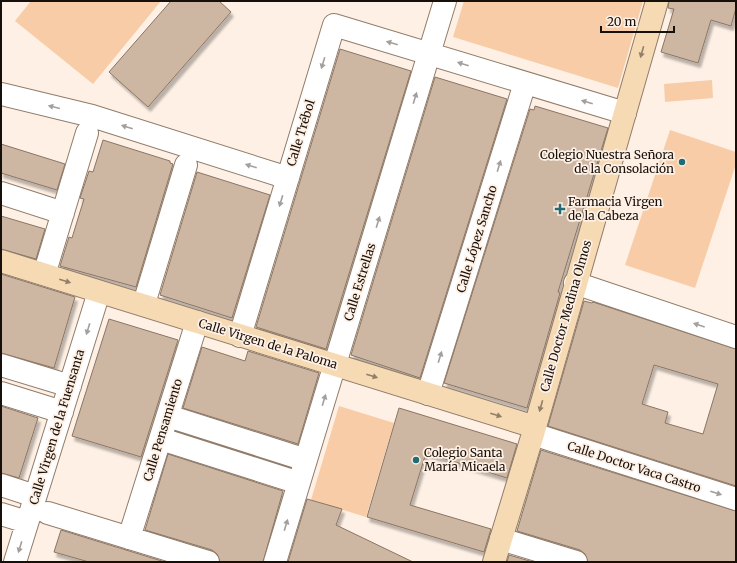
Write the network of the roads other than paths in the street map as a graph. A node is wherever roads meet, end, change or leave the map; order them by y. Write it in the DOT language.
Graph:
graph roads {
  1 [pos="445,1"];
  2 [pos="657,1"];
  3 [pos="429,54"];
  4 [pos="524,83"];
  5 [pos="1,94"];
  6 [pos="624,113"];
  7 [pos="87,133"];
  8 [pos="186,165"];
  9 [pos="288,178"];
  10 [pos="1,193"];
  11 [pos="63,213"];
  12 [pos="1,261"];
  13 [pos="47,264"];
  14 [pos="575,283"];
  15 [pos="100,292"];
  16 [pos="146,297"];
  17 [pos="197,322"];
  18 [pos="240,336"];
  19 [pos="736,337"];
  20 [pos="1,365"];
  21 [pos="334,365"];
  22 [pos="70,386"];
  23 [pos="1,393"];
  24 [pos="428,394"];
  25 [pos="62,412"];
  26 [pos="168,416"];
  27 [pos="534,431"];
  28 [pos="161,439"];
  29 [pos="306,460"];
  30 [pos="299,483"];
  31 [pos="1,486"];
  32 [pos="736,499"];
  33 [pos="42,504"];
  34 [pos="1,514"];
  35 [pos="27,522"];
  36 [pos="129,538"];
  37 [pos="501,539"];
  38 [pos="201,560"];
  39 [pos="15,562"];
  40 [pos="275,562"];
  41 [pos="494,562"];
  42 [pos="576,562"];
  1 -- 3 [label="street, Calle Estrellas"];
  2 -- 6 [label="street, Calle Doctor Medina Olmos, one-way"];
  4 -- 3 [label="street, one-way"];
  3 -- 9 [label="street, Calle Trébol, one-way"];
  21 -- 3 [label="street, Calle Estrellas, one-way"];
  6 -- 4 [label="street, one-way"];
  24 -- 4 [label="street, Calle López Sancho, one-way"];
  9 -- 5 [label="street, one-way"];
  6 -- 14 [label="street, Calle Doctor Medina Olmos"];
  7 -- 11 [label="street"];
  8 -- 16 [label="street"];
  9 -- 18 [label="street, Calle Trébol, one-way"];
  10 -- 11 [label="street"];
  11 -- 13 [label="street"];
  12 -- 15 [label="street, Calle Virgen de la Paloma, one-way"];
  19 -- 14 [label="street, one-way"];
  14 -- 27 [label="street, Calle Doctor Medina Olmos, one-way"];
  15 -- 17 [label="street, Calle Virgen de la Paloma"];
  15 -- 22 [label="street, Calle Virgen de la Fuensanta, one-way"];
  17 -- 18 [label="street, Calle Virgen de la Paloma"];
  17 -- 26 [label="street, Calle Pensamiento"];
  18 -- 21 [label="street, Calle Virgen de la Paloma"];
  20 -- 22 [label="street"];
  21 -- 24 [label="street, Calle Virgen de la Paloma, one-way"];
  29 -- 21 [label="street, Calle Estrellas, one-way"];
  22 -- 25 [label="street, Calle Virgen de la Fuensanta"];
  23 -- 25 [label="street"];
  24 -- 27 [label="street, Calle Virgen de la Paloma, one-way"];
  25 -- 33 [label="street, Calle Virgen de la Fuensanta"];
  26 -- 28 [label="street, Calle Pensamiento"];
  26 -- 29 [label="street"];
  27 -- 32 [label="street, Calle Doctor Vaca Castro, one-way"];
  27 -- 37 [label="street, Calle Doctor Medina Olmos"];
  28 -- 30 [label="street"];
  28 -- 36 [label="street, Calle Pensamiento"];
  29 -- 30 [label="street, Calle Estrellas"];
  40 -- 30 [label="street, Calle Estrellas, one-way"];
  31 -- 33 [label="street"];
  33 -- 35 [label="street, Calle Virgen de la Fuensanta"];
  33 -- 36 [label="street"];
  34 -- 35 [label="street"];
  35 -- 39 [label="street, Calle Virgen de la Fuensanta, one-way"];
  36 -- 38 [label="street"];
  37 -- 41 [label="street, Calle Doctor Medina Olmos"];
  37 -- 42 [label="street"];
}
